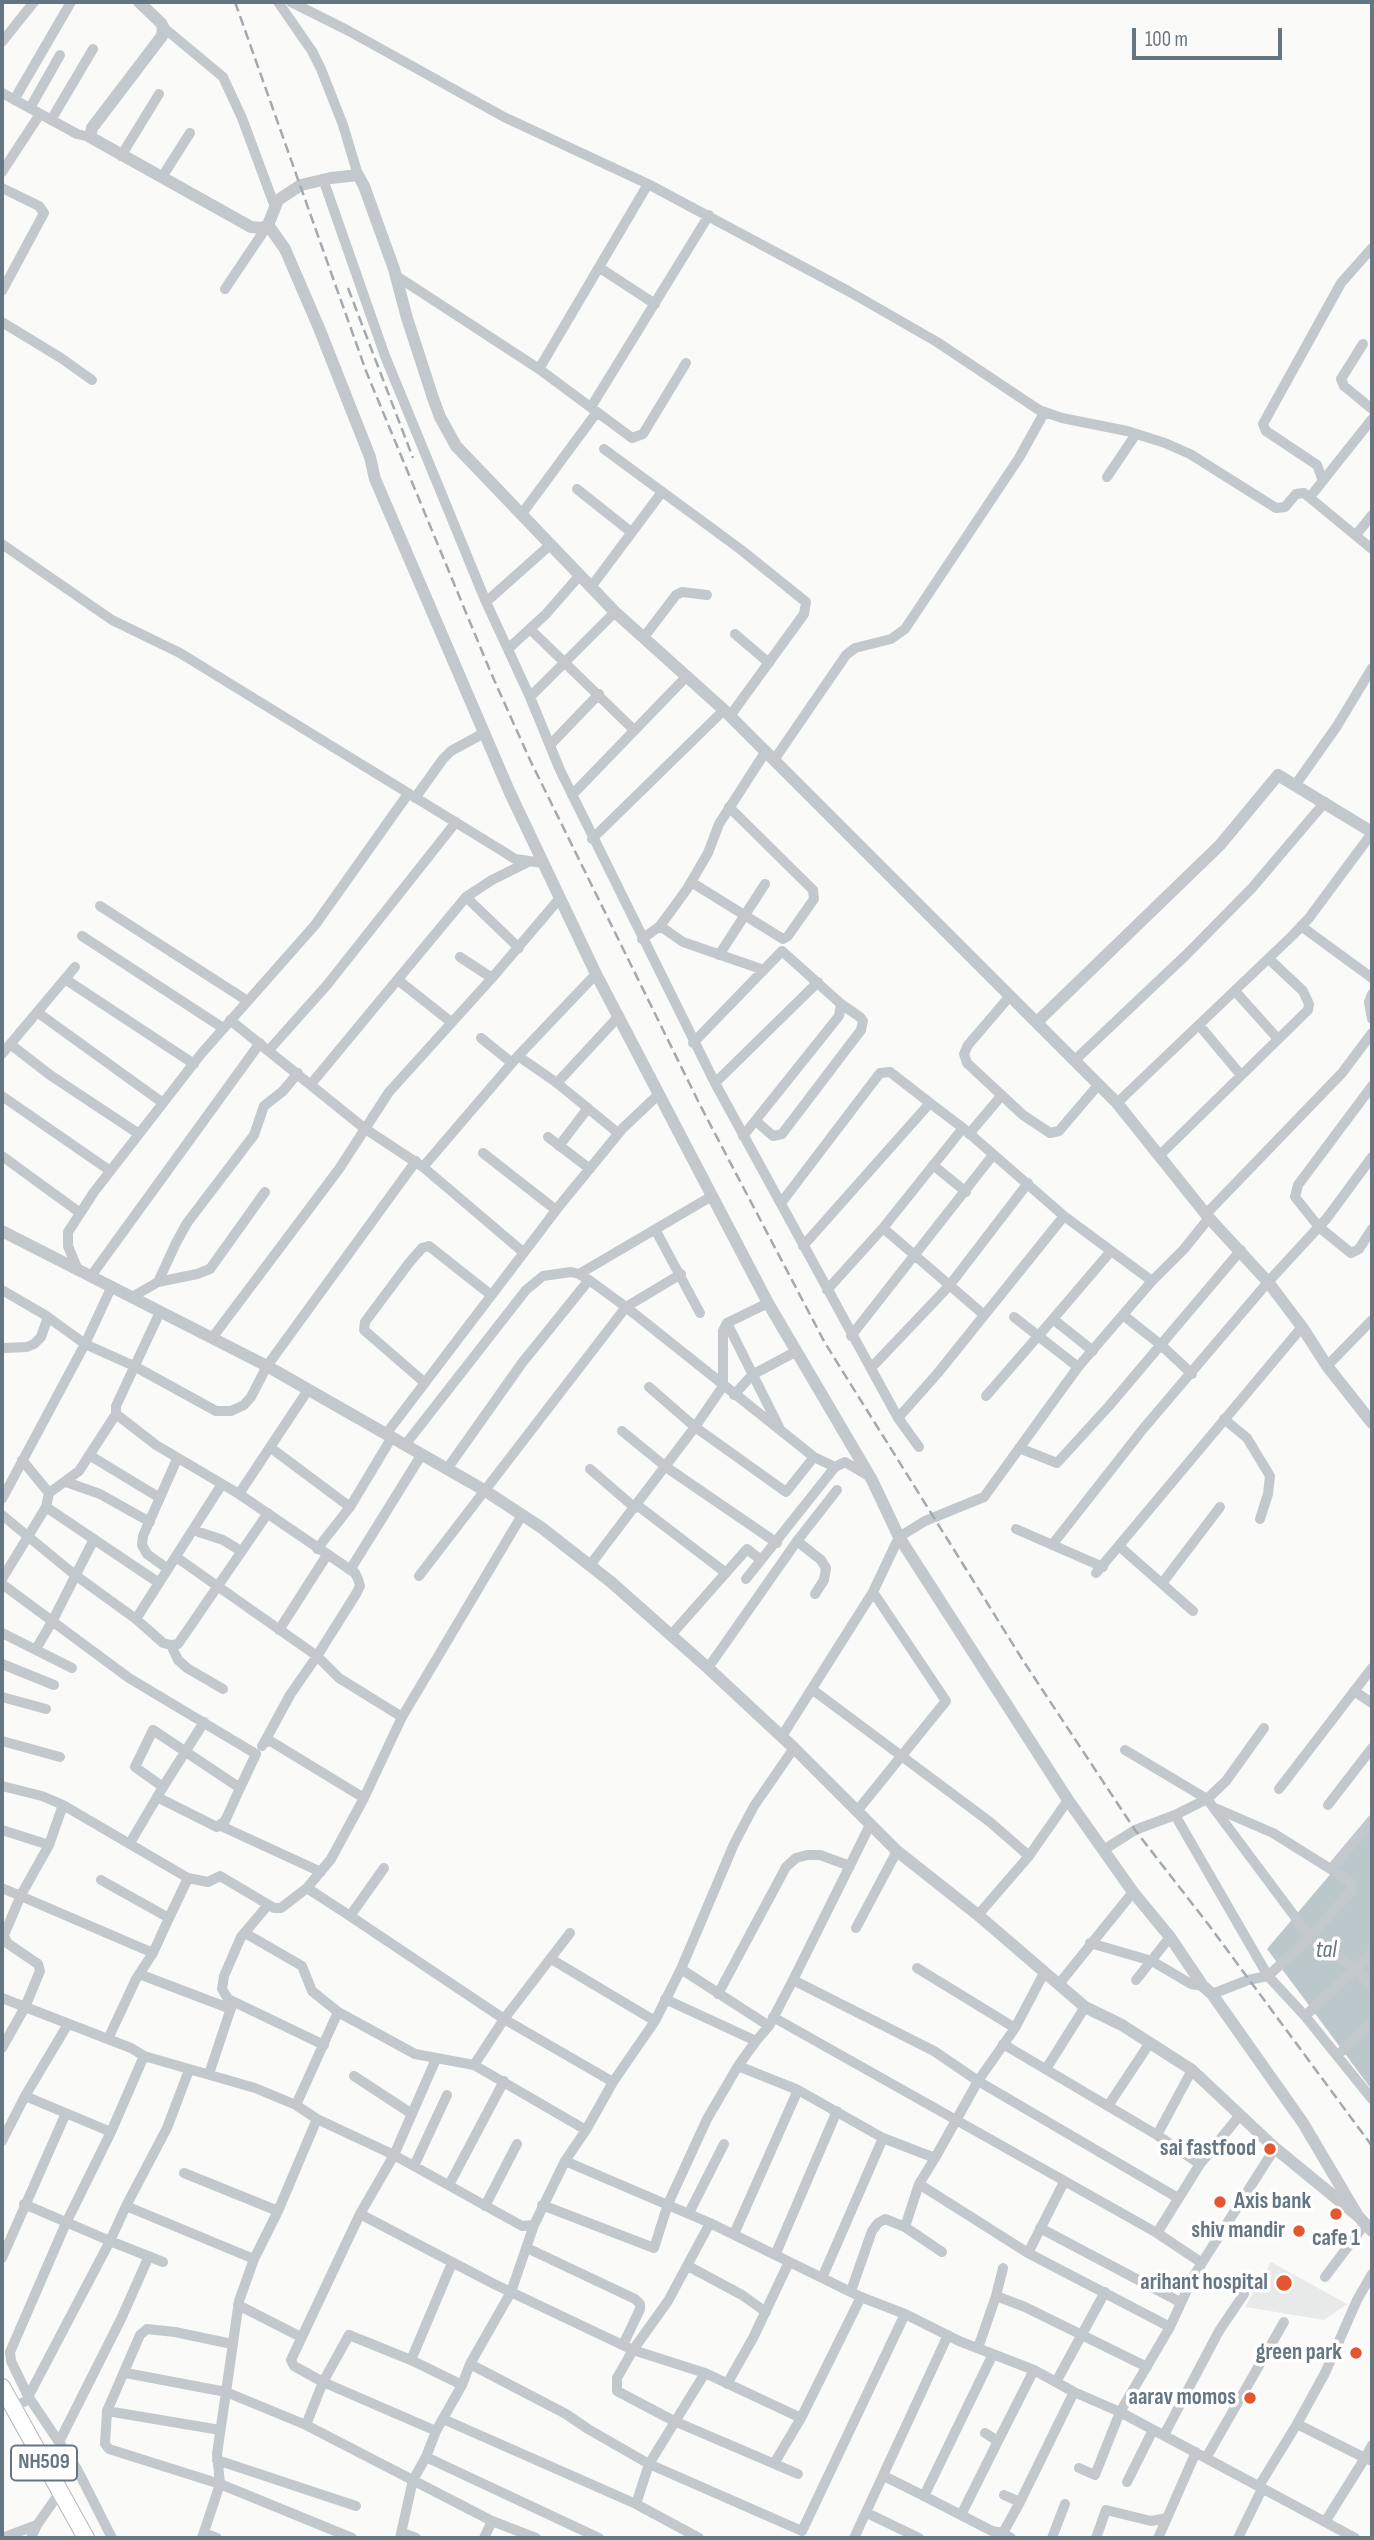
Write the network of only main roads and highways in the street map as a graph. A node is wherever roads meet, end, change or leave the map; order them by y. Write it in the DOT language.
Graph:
graph roads {
  1 [pos="2,2388"];
  2 [pos="86,2538"];
  1 -- 2 [label="highway, NH509"];
}
